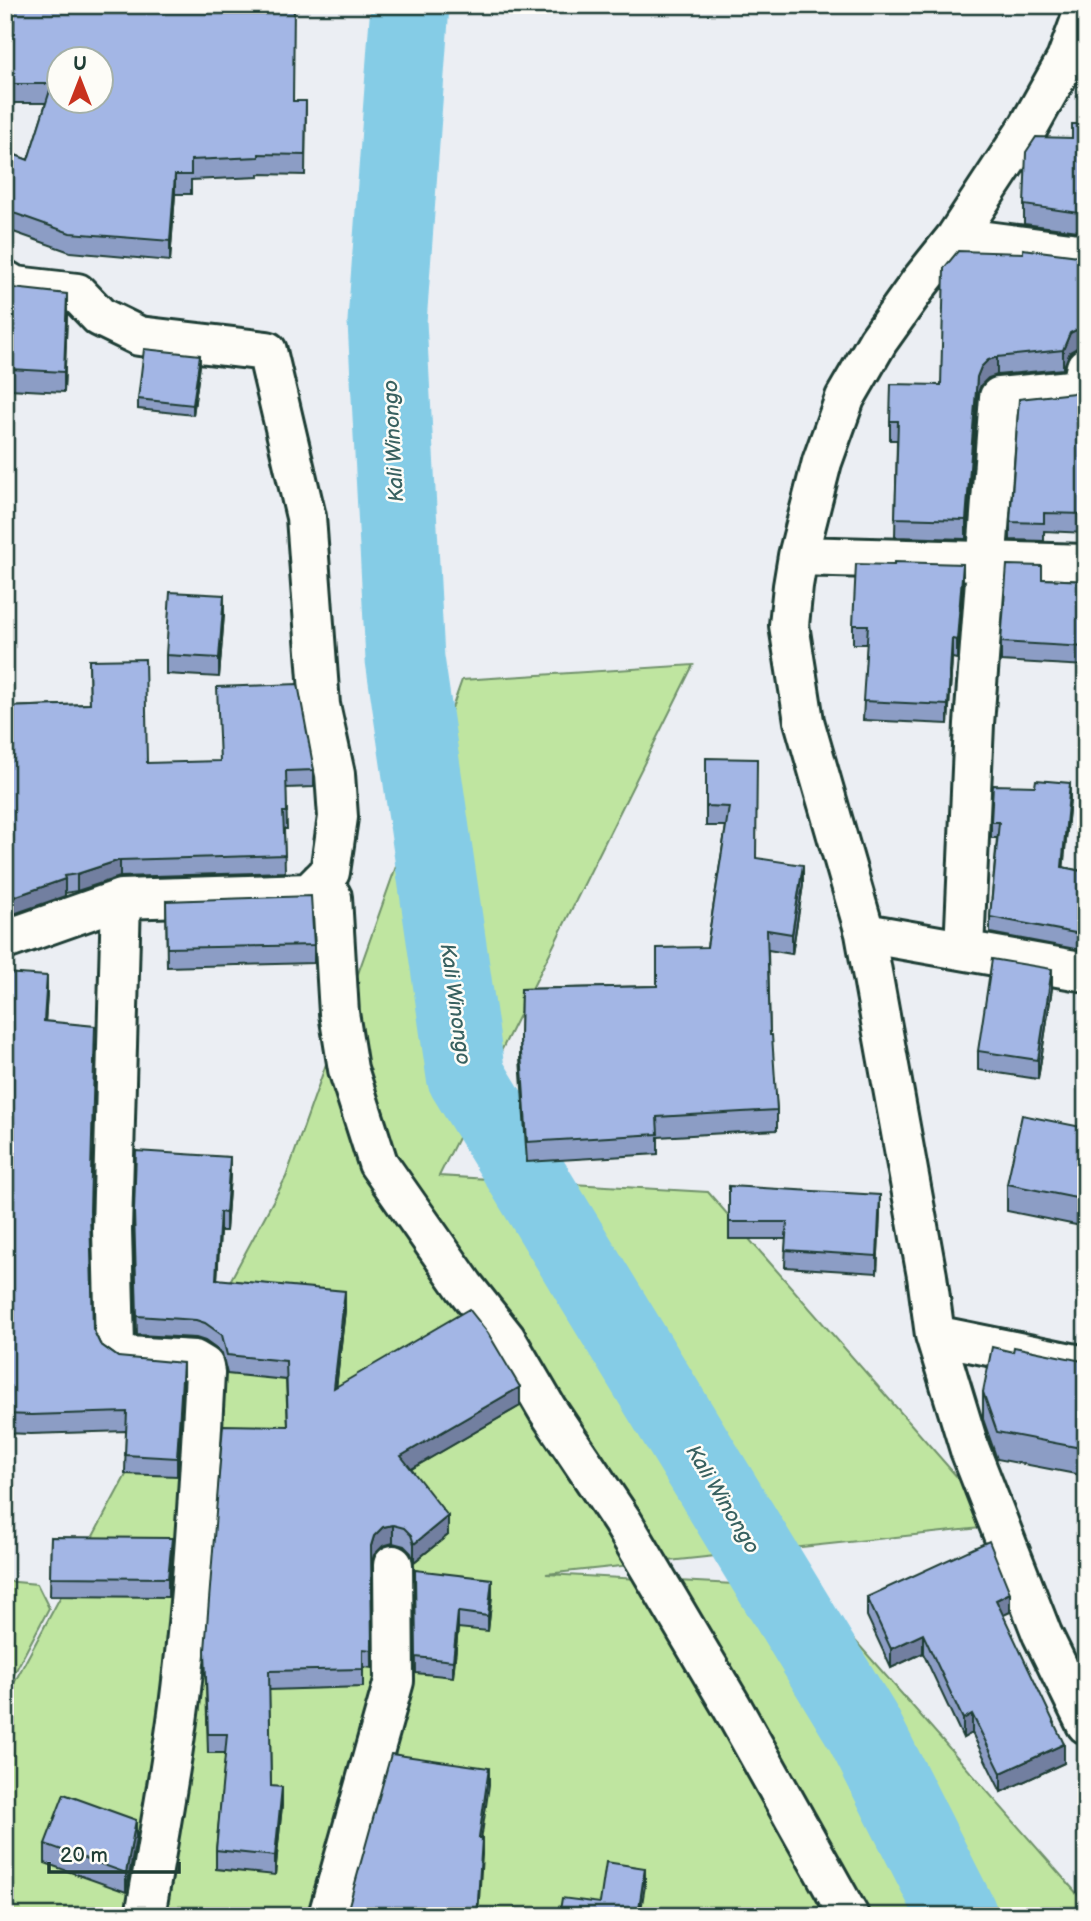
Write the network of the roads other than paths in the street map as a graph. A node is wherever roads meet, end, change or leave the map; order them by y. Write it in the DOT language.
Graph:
graph roads {
  1 [pos="1083,5"];
  2 [pos="956,237"];
  3 [pos="1086,254"];
  4 [pos="5,280"];
  5 [pos="1086,367"];
  6 [pos="798,556"];
  7 [pos="986,562"];
  8 [pos="1086,564"];
  9 [pos="321,881"];
  10 [pos="121,899"];
  11 [pos="865,933"];
  12 [pos="5,940"];
  13 [pos="964,950"];
  14 [pos="1086,972"];
  15 [pos="935,1335"];
  16 [pos="1086,1366"];
  17 [pos="393,1564"];
  18 [pos="1086,1724"];
  19 [pos="145,1916"];
  20 [pos="328,1916"];
  21 [pos="849,1916"];
  1 -- 2 [label="street"];
  2 -- 3 [label="street"];
  2 -- 6 [label="street"];
  4 -- 9 [label="street"];
  5 -- 7 [label="street"];
  6 -- 7 [label="street"];
  6 -- 11 [label="street"];
  7 -- 8 [label="street"];
  7 -- 13 [label="street"];
  9 -- 10 [label="street"];
  9 -- 21 [label="street"];
  10 -- 12 [label="street"];
  10 -- 19 [label="street"];
  11 -- 13 [label="street"];
  11 -- 15 [label="street"];
  13 -- 14 [label="street"];
  15 -- 16 [label="street"];
  15 -- 18 [label="street"];
  17 -- 20 [label="street"];
}
